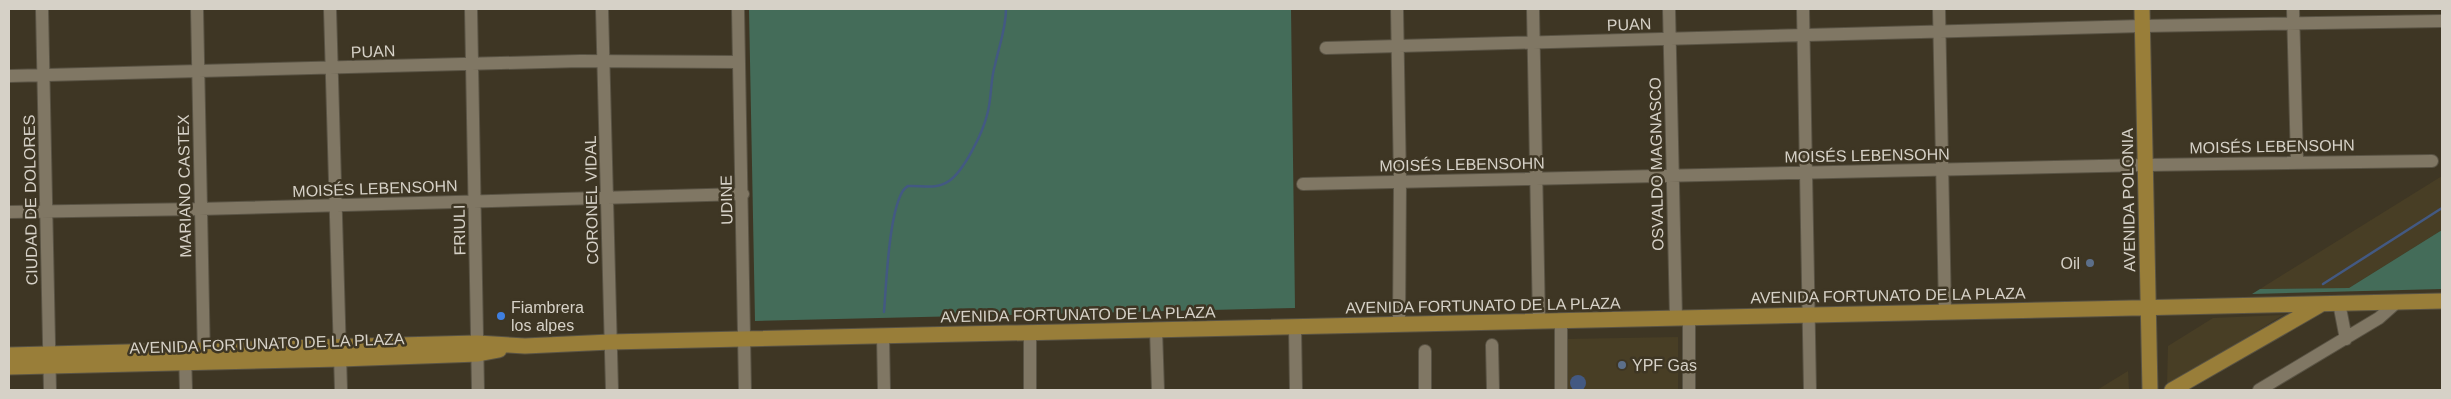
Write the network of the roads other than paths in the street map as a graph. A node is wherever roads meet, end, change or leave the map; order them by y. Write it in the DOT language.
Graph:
graph roads {
  1 [pos="42,9"];
  2 [pos="197,9"];
  3 [pos="330,9"];
  4 [pos="470,9"];
  5 [pos="602,9"];
  6 [pos="738,9"];
  7 [pos="1397,9"];
  8 [pos="1533,9"];
  9 [pos="1668,9"];
  10 [pos="1803,9"];
  11 [pos="1939,9"];
  12 [pos="2142,9"];
  13 [pos="2293,9"];
  14 [pos="2429,15"];
  15 [pos="2442,21"];
  16 [pos="2294,22"];
  17 [pos="2142,26"];
  18 [pos="1940,33"];
  19 [pos="1804,37"];
  20 [pos="1669,39"];
  21 [pos="1534,42"];
  22 [pos="1398,46"];
  23 [pos="1326,48"];
  24 [pos="604,61"];
  25 [pos="738,62"];
  26 [pos="472,64"];
  27 [pos="332,68"];
  28 [pos="198,73"];
  29 [pos="9,76"];
  30 [pos="44,76"];
  31 [pos="2432,161"];
  32 [pos="2297,162"];
  33 [pos="2145,165"];
  34 [pos="1942,170"];
  35 [pos="1806,173"];
  36 [pos="1672,176"];
  37 [pos="1537,178"];
  38 [pos="1400,182"];
  39 [pos="1303,184"];
  40 [pos="743,194"];
  41 [pos="607,198"];
  42 [pos="474,200"];
  43 [pos="337,206"];
  44 [pos="199,209"];
  45 [pos="46,211"];
  46 [pos="9,212"];
  47 [pos="2442,301"];
  48 [pos="2397,302"];
  49 [pos="2339,303"];
  50 [pos="2321,304"];
  51 [pos="2148,308"];
  52 [pos="1945,311"];
  53 [pos="1810,314"];
  54 [pos="1682,317"];
  55 [pos="1561,320"];
  56 [pos="1539,321"];
  57 [pos="1399,324"];
  58 [pos="1295,327"];
  59 [pos="1156,330"];
  60 [pos="1030,333"];
  61 [pos="883,336"];
  62 [pos="743,339"];
  63 [pos="2346,339"];
  64 [pos="610,342"];
  65 [pos="1492,345"];
  66 [pos="477,348"];
  67 [pos="1425,351"];
  68 [pos="340,353"];
  69 [pos="9,355"];
  70 [pos="204,356"];
  71 [pos="185,357"];
  72 [pos="50,360"];
  73 [pos="9,367"];
  74 [pos="50,390"];
  75 [pos="186,390"];
  76 [pos="341,390"];
  77 [pos="478,390"];
  78 [pos="612,390"];
  79 [pos="745,390"];
  80 [pos="884,390"];
  81 [pos="1030,390"];
  82 [pos="1158,390"];
  83 [pos="1296,390"];
  84 [pos="1425,390"];
  85 [pos="1493,390"];
  86 [pos="1561,390"];
  87 [pos="1689,390"];
  88 [pos="1810,390"];
  89 [pos="2150,390"];
  90 [pos="2172,390"];
  91 [pos="2259,390"];
  1 -- 30 [label="street, CIUDAD DE DOLORES"];
  2 -- 28 [label="street, MARIANO CASTEX"];
  3 -- 27 [label="street"];
  4 -- 26 [label="street, FRIULI"];
  5 -- 24 [label="street, CORONEL VIDAL"];
  6 -- 25 [label="street, UDINE"];
  7 -- 22 [label="street"];
  8 -- 21 [label="street"];
  9 -- 20 [label="street, OSVALDO MAGNASCO"];
  10 -- 19 [label="street"];
  11 -- 18 [label="street"];
  12 -- 17 [label="main road, AVENIDA POLONIA"];
  13 -- 16 [label="street"];
  14 -- 15 [label="street, PUAN"];
  14 -- 16 [label="street, PUAN"];
  16 -- 17 [label="street, PUAN"];
  16 -- 32 [label="street"];
  17 -- 18 [label="street, PUAN"];
  17 -- 33 [label="main road, AVENIDA POLONIA"];
  18 -- 19 [label="street, PUAN"];
  18 -- 34 [label="street"];
  19 -- 20 [label="street, PUAN"];
  19 -- 35 [label="street"];
  20 -- 21 [label="street, PUAN"];
  20 -- 36 [label="street, OSVALDO MAGNASCO"];
  21 -- 22 [label="street, PUAN"];
  21 -- 37 [label="street"];
  22 -- 23 [label="street, PUAN"];
  22 -- 38 [label="street"];
  24 -- 25 [label="street, PUAN"];
  24 -- 26 [label="street, PUAN"];
  24 -- 41 [label="street, CORONEL VIDAL"];
  25 -- 40 [label="street, UDINE"];
  26 -- 27 [label="street, PUAN"];
  26 -- 42 [label="street, FRIULI"];
  27 -- 28 [label="street, PUAN"];
  27 -- 43 [label="street"];
  28 -- 30 [label="street, PUAN"];
  28 -- 44 [label="street, MARIANO CASTEX"];
  29 -- 30 [label="street, PUAN"];
  30 -- 45 [label="street, CIUDAD DE DOLORES"];
  31 -- 32 [label="street, MOISÉS LEBENSOHN"];
  32 -- 33 [label="street, MOISÉS LEBENSOHN"];
  33 -- 34 [label="street, MOISÉS LEBENSOHN"];
  33 -- 51 [label="main road, AVENIDA POLONIA"];
  34 -- 35 [label="street, MOISÉS LEBENSOHN"];
  34 -- 52 [label="street"];
  35 -- 36 [label="street, MOISÉS LEBENSOHN"];
  35 -- 53 [label="street"];
  36 -- 37 [label="street, MOISÉS LEBENSOHN"];
  36 -- 54 [label="street, OSVALDO MAGNASCO"];
  37 -- 38 [label="street, MOISÉS LEBENSOHN"];
  37 -- 56 [label="street"];
  38 -- 39 [label="street, MOISÉS LEBENSOHN"];
  38 -- 57 [label="street"];
  40 -- 41 [label="street, MOISÉS LEBENSOHN"];
  40 -- 62 [label="street, UDINE"];
  41 -- 42 [label="street, MOISÉS LEBENSOHN"];
  41 -- 64 [label="street, CORONEL VIDAL"];
  42 -- 43 [label="street, MOISÉS LEBENSOHN"];
  42 -- 66 [label="street, FRIULI"];
  43 -- 44 [label="street, MOISÉS LEBENSOHN"];
  43 -- 68 [label="street"];
  44 -- 45 [label="street, MOISÉS LEBENSOHN"];
  44 -- 70 [label="street, MARIANO CASTEX"];
  45 -- 46 [label="street, MOISÉS LEBENSOHN"];
  45 -- 72 [label="street, CIUDAD DE DOLORES"];
  47 -- 48 [label="main road, AVENIDA FORTUNATO DE LA PLAZA"];
  48 -- 49 [label="main road, AVENIDA FORTUNATO DE LA PLAZA"];
  48 -- 63 [label="street"];
  49 -- 50 [label="main road, AVENIDA FORTUNATO DE LA PLAZA"];
  49 -- 63 [label="street"];
  50 -- 51 [label="main road, AVENIDA FORTUNATO DE LA PLAZA"];
  50 -- 90 [label="main road"];
  51 -- 52 [label="main road, AVENIDA FORTUNATO DE LA PLAZA"];
  51 -- 89 [label="main road, AVENIDA POLONIA"];
  52 -- 53 [label="main road, AVENIDA FORTUNATO DE LA PLAZA"];
  53 -- 54 [label="main road, AVENIDA FORTUNATO DE LA PLAZA"];
  53 -- 88 [label="street"];
  54 -- 55 [label="main road, AVENIDA FORTUNATO DE LA PLAZA"];
  54 -- 87 [label="street, OSVALDO MAGNASCO"];
  55 -- 56 [label="main road, AVENIDA FORTUNATO DE LA PLAZA"];
  55 -- 86 [label="street"];
  56 -- 57 [label="main road, AVENIDA FORTUNATO DE LA PLAZA"];
  57 -- 58 [label="main road, AVENIDA FORTUNATO DE LA PLAZA"];
  58 -- 59 [label="main road, AVENIDA FORTUNATO DE LA PLAZA"];
  58 -- 83 [label="street"];
  59 -- 60 [label="main road, AVENIDA FORTUNATO DE LA PLAZA"];
  59 -- 82 [label="street"];
  60 -- 61 [label="main road, AVENIDA FORTUNATO DE LA PLAZA"];
  60 -- 81 [label="street"];
  61 -- 62 [label="main road, AVENIDA FORTUNATO DE LA PLAZA"];
  61 -- 80 [label="street"];
  62 -- 64 [label="main road, AVENIDA FORTUNATO DE LA PLAZA"];
  62 -- 79 [label="street, UDINE"];
  63 -- 91 [label="street"];
  64 -- 66 [label="main road, AVENIDA FORTUNATO DE LA PLAZA"];
  64 -- 78 [label="street, CORONEL VIDAL"];
  65 -- 85 [label="street"];
  66 -- 68 [label="main road, AVENIDA FORTUNATO DE LA PLAZA"];
  66 -- 77 [label="street, FRIULI"];
  67 -- 84 [label="street"];
  68 -- 70 [label="main road, AVENIDA FORTUNATO DE LA PLAZA"];
  68 -- 76 [label="street"];
  69 -- 72 [label="main road, AVENIDA FORTUNATO DE LA PLAZA"];
  70 -- 71 [label="main road, AVENIDA FORTUNATO DE LA PLAZA"];
  71 -- 72 [label="main road, AVENIDA FORTUNATO DE LA PLAZA"];
  71 -- 75 [label="street"];
  72 -- 73 [label="main road, AVENIDA FORTUNATO DE LA PLAZA"];
  72 -- 74 [label="street, CIUDAD DE DOLORES"];
}
